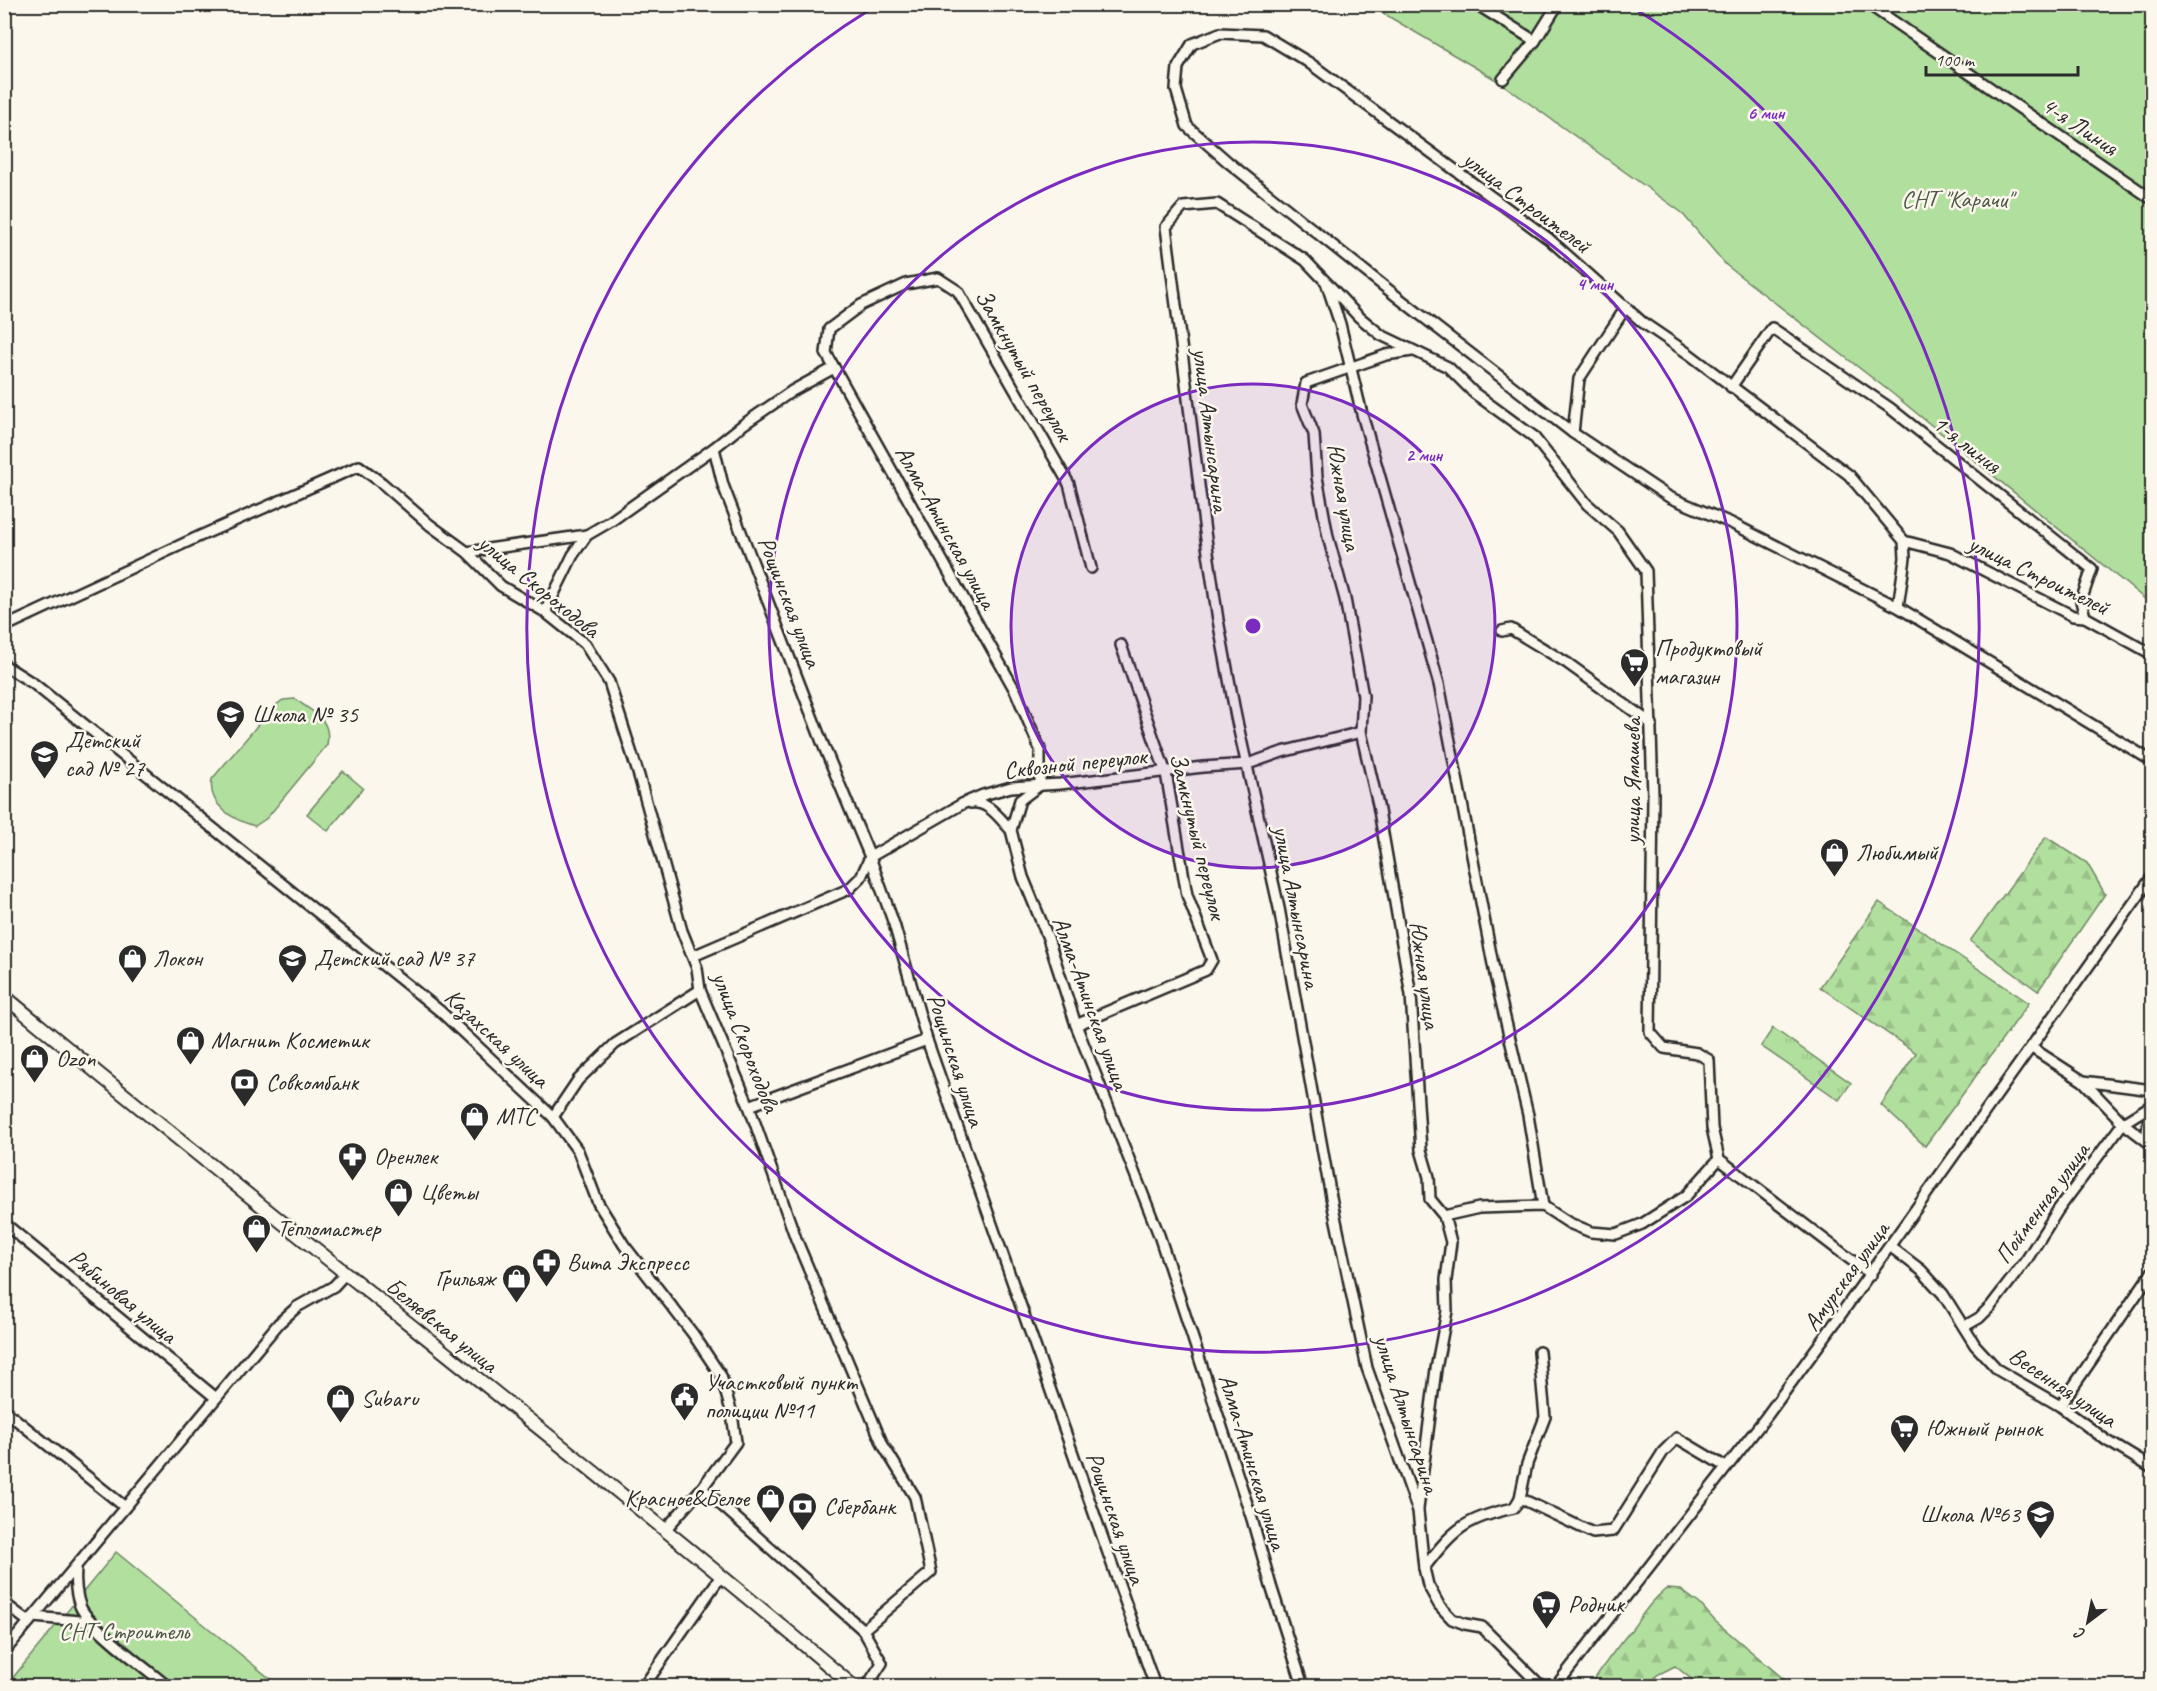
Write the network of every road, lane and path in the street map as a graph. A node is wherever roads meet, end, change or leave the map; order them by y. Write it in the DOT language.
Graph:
graph roads {
  1 [pos="1476,4"];
  2 [pos="1558,4"];
  3 [pos="1868,4"];
  4 [pos="1535,41"];
  5 [pos="1503,79"];
  6 [pos="2152,199"];
  7 [pos="1166,227"];
  8 [pos="1326,282"];
  9 [pos="1626,307"];
  10 [pos="1412,351"];
  11 [pos="834,368"];
  12 [pos="1350,368"];
  13 [pos="1731,387"];
  14 [pos="1573,433"];
  15 [pos="714,448"];
  16 [pos="587,535"];
  17 [pos="1904,541"];
  18 [pos="467,552"];
  19 [pos="1091,568"];
  20 [pos="1898,608"];
  21 [pos="545,612"];
  22 [pos="2085,617"];
  23 [pos="4,627"];
  24 [pos="1502,632"];
  25 [pos="1121,645"];
  26 [pos="2152,654"];
  27 [pos="4,665"];
  28 [pos="1652,724"];
  29 [pos="1361,732"];
  30 [pos="2152,761"];
  31 [pos="1248,764"];
  32 [pos="1166,773"];
  33 [pos="1040,784"];
  34 [pos="962,804"];
  35 [pos="1011,830"];
  36 [pos="870,857"];
  37 [pos="2152,877"];
  38 [pos="693,956"];
  39 [pos="700,990"];
  40 [pos="4,996"];
  41 [pos="1076,1025"];
  42 [pos="927,1040"];
  43 [pos="2032,1048"];
  44 [pos="2083,1081"];
  45 [pos="2152,1090"];
  46 [pos="749,1106"];
  47 [pos="2151,1106"];
  48 [pos="553,1117"];
  49 [pos="2123,1124"];
  50 [pos="2149,1142"];
  51 [pos="1719,1159"];
  52 [pos="1543,1206"];
  53 [pos="1444,1216"];
  54 [pos="4,1224"];
  55 [pos="1891,1247"];
  56 [pos="2152,1272"];
  57 [pos="345,1274"];
  58 [pos="1871,1275"];
  59 [pos="1965,1326"];
  60 [pos="1539,1352"];
  61 [pos="216,1398"];
  62 [pos="2060,1406"];
  63 [pos="4,1410"];
  64 [pos="1726,1467"];
  65 [pos="2152,1468"];
  66 [pos="702,1488"];
  67 [pos="1520,1498"];
  68 [pos="125,1507"];
  69 [pos="1418,1511"];
  70 [pos="665,1530"];
  71 [pos="76,1566"];
  72 [pos="1424,1568"];
  73 [pos="721,1576"];
  74 [pos="4,1603"];
  75 [pos="31,1620"];
  76 [pos="93,1622"];
  77 [pos="863,1630"];
  78 [pos="4,1652"];
  79 [pos="167,1686"];
  80 [pos="644,1686"];
  81 [pos="853,1686"];
  82 [pos="867,1686"];
  83 [pos="1155,1686"];
  84 [pos="1303,1686"];
  85 [pos="1540,1686"];
  86 [pos="1556,1686"];
  1 -- 4 [label="street"];
  2 -- 4 [label="street"];
  3 -- 6 [label="street, 4-я Линия"];
  4 -- 5 [label="street"];
  7 -- 8 [label="street, улица Ямашева"];
  7 -- 31 [label="street, улица Алтынсарина"];
  8 -- 10 [label="street, улица Ямашева"];
  8 -- 12 [label="street"];
  9 -- 13 [label="street, улица Строителей"];
  9 -- 14 [label="street"];
  9 -- 14 [label="street, улица Строителей"];
  10 -- 12 [label="street"];
  10 -- 28 [label="street, улица Ямашева"];
  11 -- 15 [label="street"];
  11 -- 19 [label="street, Замкнутый переулок"];
  11 -- 33 [label="street, Алма-Атинская улица"];
  12 -- 29 [label="street, Южная улица"];
  12 -- 52 [label="street, Южная улица"];
  13 -- 17 [label="street, улица Строителей"];
  13 -- 22 [label="street, 1-я линия"];
  14 -- 20 [label="street"];
  15 -- 16 [label="street"];
  15 -- 36 [label="street, Рощинская улица"];
  16 -- 18 [label="street"];
  16 -- 21 [label="street"];
  17 -- 20 [label="street"];
  17 -- 22 [label="street, улица Строителей"];
  18 -- 21 [label="street, улица Скороходова"];
  18 -- 23 [label="street, улица Скороходова"];
  20 -- 30 [label="street"];
  21 -- 38 [label="street, улица Скороходова"];
  22 -- 26 [label="street, улица Строителей"];
  24 -- 28 [label="street"];
  25 -- 32 [label="street, Замкнутый переулок"];
  27 -- 48 [label="street, Казахская улица"];
  28 -- 51 [label="street, улица Ямашева"];
  29 -- 31 [label="street, Сквозной переулок"];
  29 -- 53 [label="street, Южная улица"];
  31 -- 32 [label="street, Сквозной переулок"];
  31 -- 69 [label="street, улица Алтынсарина"];
  32 -- 33 [label="street, Сквозной переулок"];
  32 -- 41 [label="street, Замкнутый переулок"];
  33 -- 34 [label="street, Сквозной переулок"];
  33 -- 35 [label="street"];
  34 -- 35 [label="street"];
  34 -- 36 [label="street, Сквозной переулок"];
  35 -- 41 [label="street, Алма-Атинская улица"];
  36 -- 38 [label="street"];
  36 -- 42 [label="street, Рощинская улица"];
  37 -- 43 [label="street, Амурская улица"];
  38 -- 39 [label="street, улица Скороходова"];
  39 -- 46 [label="street, улица Скороходова"];
  39 -- 48 [label="street"];
  40 -- 57 [label="main road, Беляевская улица"];
  41 -- 84 [label="street, Алма-Атинская улица"];
  42 -- 46 [label="street"];
  42 -- 83 [label="street, Рощинская улица"];
  43 -- 44 [label="street"];
  43 -- 55 [label="street, Амурская улица"];
  44 -- 45 [label="street"];
  44 -- 49 [label="street"];
  46 -- 77 [label="street, улица Скороходова"];
  47 -- 49 [label="street, Пойменная улица"];
  47 -- 50 [label="street"];
  48 -- 66 [label="street, Казахская улица"];
  49 -- 50 [label="street"];
  49 -- 59 [label="street, Пойменная улица"];
  51 -- 52 [label="street"];
  51 -- 58 [label="street"];
  52 -- 53 [label="street"];
  53 -- 69 [label="street, Южная улица"];
  54 -- 61 [label="street, Рябиновая улица"];
  55 -- 58 [label="street, Амурская улица"];
  55 -- 59 [label="street, Весенняя улица"];
  56 -- 62 [label="street"];
  57 -- 61 [label="street"];
  57 -- 70 [label="main road, Беляевская улица"];
  58 -- 64 [label="street, Амурская улица"];
  59 -- 62 [label="street, Весенняя улица"];
  60 -- 67 [label="street"];
  61 -- 68 [label="street"];
  62 -- 65 [label="street, Весенняя улица"];
  63 -- 68 [label="street"];
  64 -- 67 [label="street"];
  64 -- 86 [label="street, Амурская улица"];
  66 -- 70 [label="street"];
  66 -- 77 [label="street"];
  67 -- 72 [label="street"];
  68 -- 71 [label="street"];
  69 -- 72 [label="street, улица Алтынсарина"];
  70 -- 73 [label="main road, Беляевская улица"];
  71 -- 75 [label="street"];
  71 -- 76 [label="street"];
  72 -- 85 [label="street, улица Алтынсарина"];
  73 -- 80 [label="street"];
  73 -- 81 [label="main road, Беляевская улица"];
  74 -- 75 [label="street"];
  75 -- 76 [label="street"];
  75 -- 78 [label="street"];
  76 -- 79 [label="street"];
  77 -- 82 [label="street"];
}
